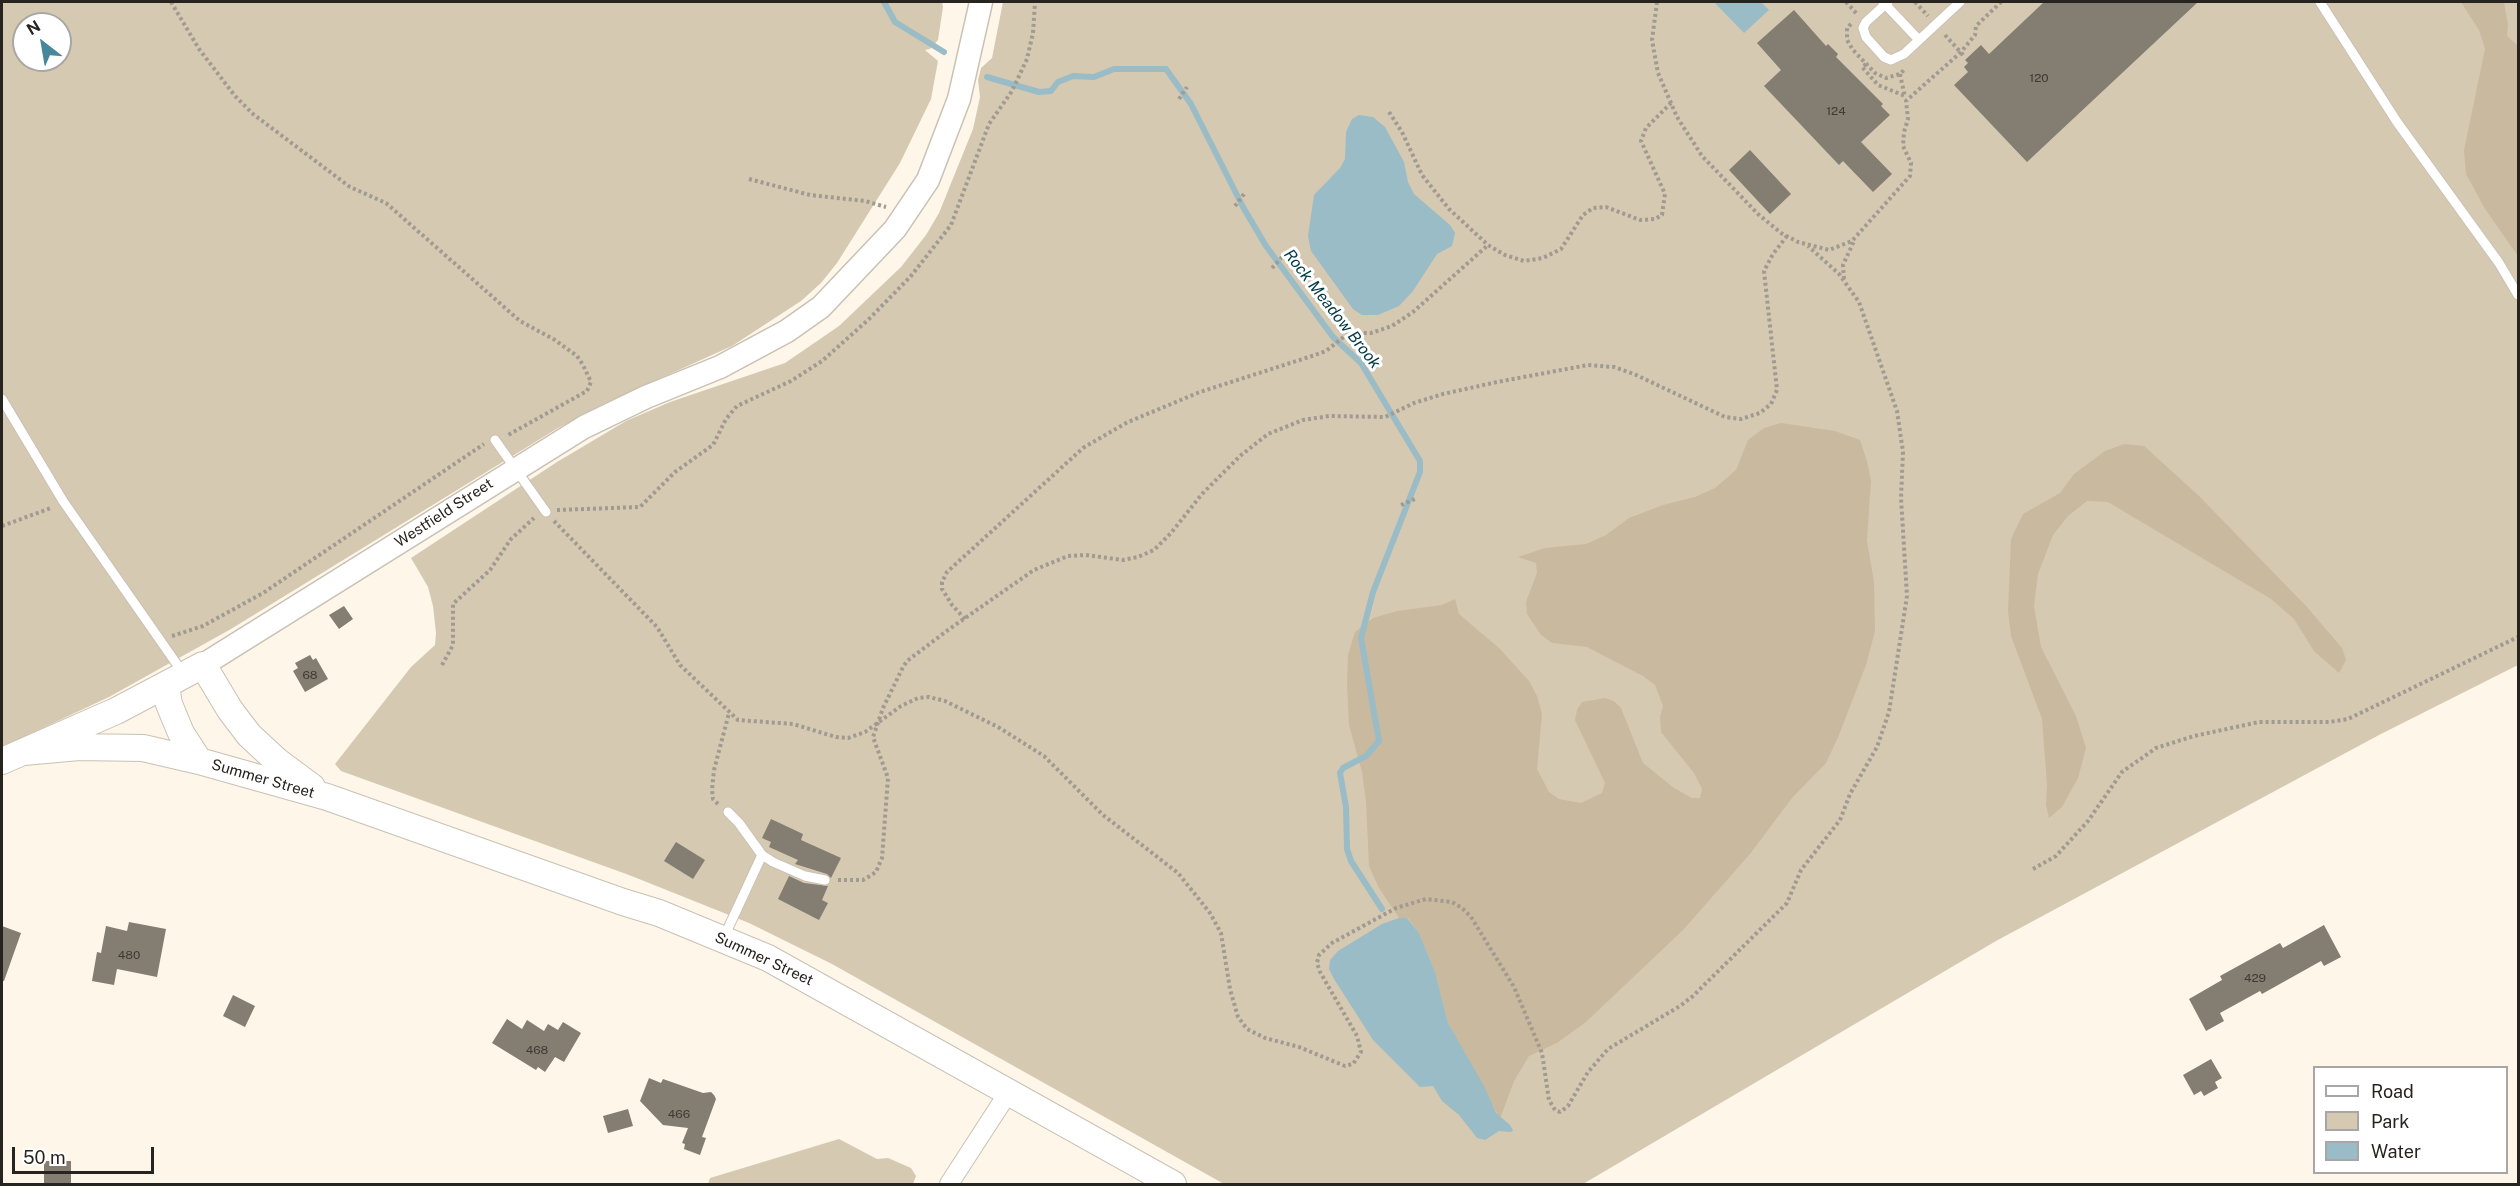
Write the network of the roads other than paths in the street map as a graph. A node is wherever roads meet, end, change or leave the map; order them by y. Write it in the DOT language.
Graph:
graph roads {
  1 [pos="981,2"];
  2 [pos="1886,2"];
  3 [pos="1960,2"];
  4 [pos="2320,2"];
  5 [pos="1919,40"];
  6 [pos="2518,295"];
  7 [pos="2,399"];
  8 [pos="495,440"];
  9 [pos="515,468"];
  10 [pos="546,512"];
  11 [pos="184,675"];
  12 [pos="13,757"];
  13 [pos="199,761"];
  14 [pos="327,797"];
  15 [pos="728,812"];
  16 [pos="762,855"];
  17 [pos="825,880"];
  18 [pos="723,939"];
  19 [pos="1008,1093"];
  20 [pos="949,1185"];
  21 [pos="1173,1185"];
  1 -- 9 [label="street, Westfield Street"];
  2 -- 5 [label="lane"];
  2 -- 5 [label="lane"];
  3 -- 5 [label="lane"];
  4 -- 6 [label="lane"];
  7 -- 11 [label="lane"];
  8 -- 9 [label="lane"];
  9 -- 10 [label="lane"];
  9 -- 11 [label="street, Westfield Street"];
  11 -- 12 [label="main road, Westfield Street"];
  11 -- 13 [label="main road, Summer Street"];
  11 -- 14 [label="main road, Summer Street"];
  12 -- 13 [label="main road, Summer Street"];
  13 -- 14 [label="main road, Summer Street"];
  14 -- 18 [label="main road, Summer Street"];
  15 -- 16 [label="lane"];
  16 -- 17 [label="lane"];
  16 -- 18 [label="lane"];
  18 -- 19 [label="main road, Summer Street"];
  19 -- 20 [label="street"];
  19 -- 21 [label="main road, Summer Street"];
}
